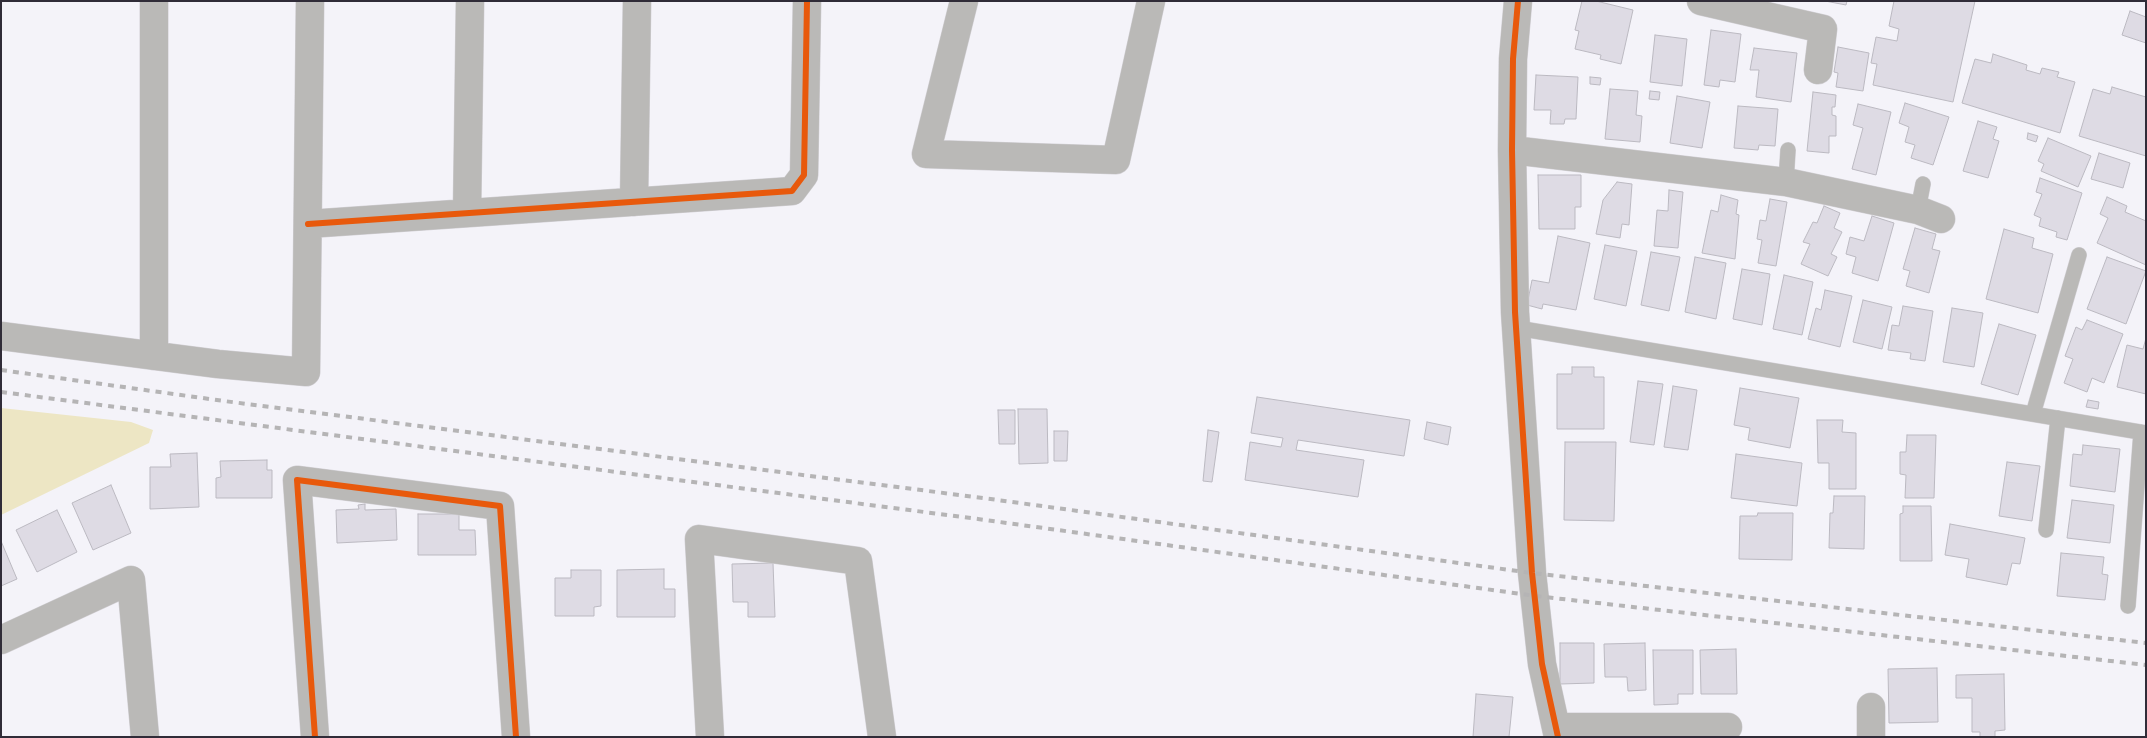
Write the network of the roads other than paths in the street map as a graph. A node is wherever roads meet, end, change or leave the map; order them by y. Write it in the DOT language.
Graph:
graph roads {
  1 [pos="154,1"];
  2 [pos="310,1"];
  3 [pos="470,1"];
  4 [pos="637,1"];
  5 [pos="807,1"];
  6 [pos="964,1"];
  7 [pos="1151,1"];
  8 [pos="1518,1"];
  9 [pos="1701,1"];
  10 [pos="1758,8"];
  11 [pos="1818,70"];
  12 [pos="1512,150"];
  13 [pos="1788,150"];
  14 [pos="1786,182"];
  15 [pos="634,202"];
  16 [pos="1927,204"];
  17 [pos="467,213"];
  18 [pos="308,224"];
  19 [pos="2079,255"];
  20 [pos="1517,328"];
  21 [pos="1,336"];
  22 [pos="154,356"];
  23 [pos="2033,414"];
  24 [pos="2058,418"];
  25 [pos="2143,433"];
  26 [pos="2046,530"];
  27 [pos="2128,606"];
  28 [pos="1,640"];
  29 [pos="1871,707"];
  30 [pos="1728,727"];
  31 [pos="1557,732"];
  32 [pos="145,737"];
  33 [pos="315,737"];
  34 [pos="516,737"];
  35 [pos="710,737"];
  36 [pos="882,737"];
  37 [pos="1871,737"];
  1 -- 22 [label="street"];
  2 -- 18 [label="street"];
  3 -- 17 [label="street"];
  4 -- 15 [label="street"];
  5 -- 15 [label="street"];
  6 -- 7 [label="street"];
  8 -- 12 [label="street"];
  9 -- 10 [label="street"];
  10 -- 11 [label="street"];
  12 -- 14 [label="street"];
  12 -- 20 [label="street"];
  13 -- 14 [label="lane"];
  14 -- 16 [label="street"];
  15 -- 17 [label="street"];
  17 -- 18 [label="street"];
  18 -- 22 [label="street"];
  19 -- 23 [label="lane"];
  20 -- 23 [label="lane"];
  20 -- 31 [label="street"];
  21 -- 22 [label="street"];
  23 -- 24 [label="lane"];
  24 -- 25 [label="lane"];
  24 -- 26 [label="lane"];
  25 -- 27 [label="lane"];
  28 -- 32 [label="street"];
  29 -- 37 [label="street"];
  30 -- 31 [label="street"];
  33 -- 34 [label="street"];
  35 -- 36 [label="street"];
}
